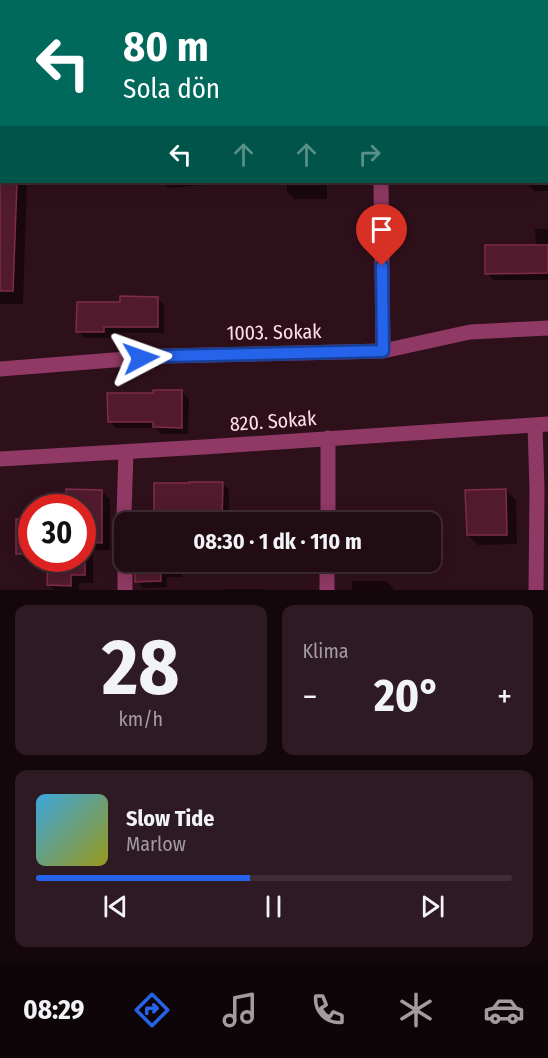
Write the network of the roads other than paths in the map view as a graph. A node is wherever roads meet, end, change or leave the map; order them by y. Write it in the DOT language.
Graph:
graph roads {
  1 [pos="381,183"];
  2 [pos="548,328"];
  3 [pos="383,351"];
  4 [pos="0,369"];
  5 [pos="541,425"];
  6 [pos="328,438"];
  7 [pos="126,452"];
  8 [pos="0,459"];
  9 [pos="124,512"];
  10 [pos="328,512"];
  11 [pos="124,572"];
  12 [pos="327,572"];
  13 [pos="125,590"];
  14 [pos="327,590"];
  15 [pos="536,590"];
  1 -- 3 [label="street"];
  2 -- 3 [label="street, 1003. Sokak"];
  3 -- 4 [label="street, 1003. Sokak"];
  5 -- 6 [label="street, 820. Sokak"];
  5 -- 15 [label="street"];
  6 -- 7 [label="street, 820. Sokak"];
  6 -- 10 [label="street"];
  7 -- 8 [label="street, 820. Sokak"];
  7 -- 9 [label="street"];
  11 -- 13 [label="street"];
  12 -- 14 [label="street"];
}
